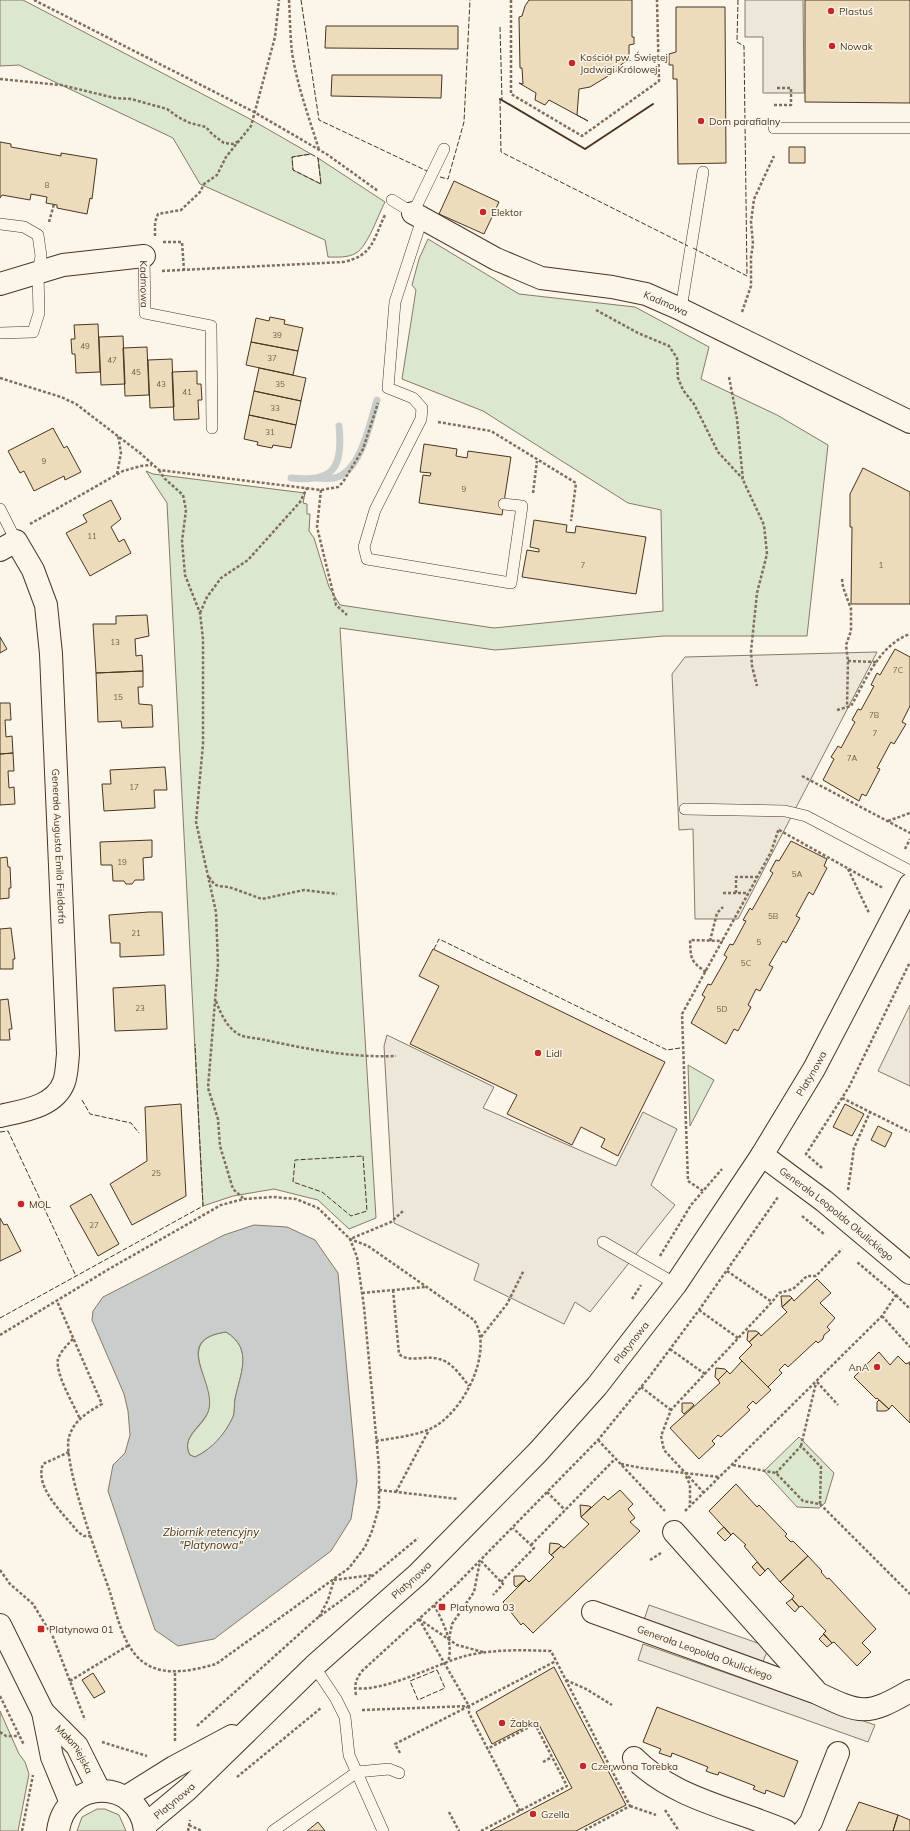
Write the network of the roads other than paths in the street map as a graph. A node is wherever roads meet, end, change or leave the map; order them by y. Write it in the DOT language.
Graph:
graph roads {
  1 [pos="774,128"];
  2 [pos="910,128"];
  3 [pos="444,149"];
  4 [pos="703,172"];
  5 [pos="392,200"];
  6 [pos="418,216"];
  7 [pos="0,224"];
  8 [pos="148,257"];
  9 [pos="38,273"];
  10 [pos="0,284"];
  11 [pos="681,309"];
  12 [pos="0,333"];
  13 [pos="910,422"];
  14 [pos="212,428"];
  15 [pos="504,504"];
  16 [pos="0,509"];
  17 [pos="8,546"];
  18 [pos="685,809"];
  19 [pos="910,870"];
  20 [pos="910,885"];
  21 [pos="0,1116"];
  22 [pos="762,1155"];
  23 [pos="603,1242"];
  24 [pos="910,1273"];
  25 [pos="676,1284"];
  26 [pos="674,1521"];
  27 [pos="593,1612"];
  28 [pos="0,1625"];
  29 [pos="314,1666"];
  30 [pos="910,1690"];
  31 [pos="817,1693"];
  32 [pos="43,1712"];
  33 [pos="254,1724"];
  34 [pos="838,1753"];
  35 [pos="634,1758"];
  36 [pos="357,1772"];
  37 [pos="399,1773"];
  38 [pos="99,1790"];
  39 [pos="126,1797"];
  40 [pos="71,1803"];
  41 [pos="145,1828"];
  42 [pos="58,1831"];
  43 [pos="273,1831"];
  44 [pos="383,1831"];
  45 [pos="786,1831"];
  46 [pos="804,1831"];
  1 -- 2 [label="lane"];
  3 -- 6 [label="lane"];
  4 -- 11 [label="lane"];
  5 -- 6 [label="lane"];
  6 -- 11 [label="street, Kadmowa"];
  6 -- 15 [label="lane"];
  7 -- 9 [label="lane"];
  8 -- 9 [label="street, Kadmowa"];
  8 -- 14 [label="lane, Kadmowa"];
  9 -- 10 [label="street, Kadmowa"];
  9 -- 12 [label="lane"];
  11 -- 13 [label="street, Kadmowa"];
  16 -- 17 [label="lane, Generała Augusta Emila Fieldorfa"];
  17 -- 21 [label="street, Generała Augusta Emila Fieldorfa"];
  18 -- 19 [label="lane"];
  20 -- 22 [label="street, Platynowa"];
  22 -- 24 [label="street, Generała Leopolda Okulickiego"];
  22 -- 25 [label="street, Platynowa"];
  23 -- 25 [label="lane"];
  25 -- 29 [label="street, Platynowa"];
  26 -- 31 [label="street, Generała Leopolda Okulickiego"];
  27 -- 31 [label="street, Generała Leopolda Okulickiego"];
  28 -- 32 [label="street, Małomiejska"];
  29 -- 33 [label="street, Platynowa"];
  29 -- 36 [label="lane"];
  30 -- 31 [label="street, Generała Leopolda Okulickiego"];
  32 -- 38 [label="street, Małomiejska"];
  32 -- 40 [label="street, Małomiejska"];
  33 -- 39 [label="street, Platynowa"];
  33 -- 41 [label="street, Platynowa"];
  34 -- 46 [label="street"];
  35 -- 45 [label="street"];
  36 -- 37 [label="lane"];
  36 -- 43 [label="lane"];
  36 -- 44 [label="lane"];
  38 -- 39 [label="street"];
  38 -- 40 [label="street"];
  39 -- 41 [label="street"];
  40 -- 42 [label="street"];
}
